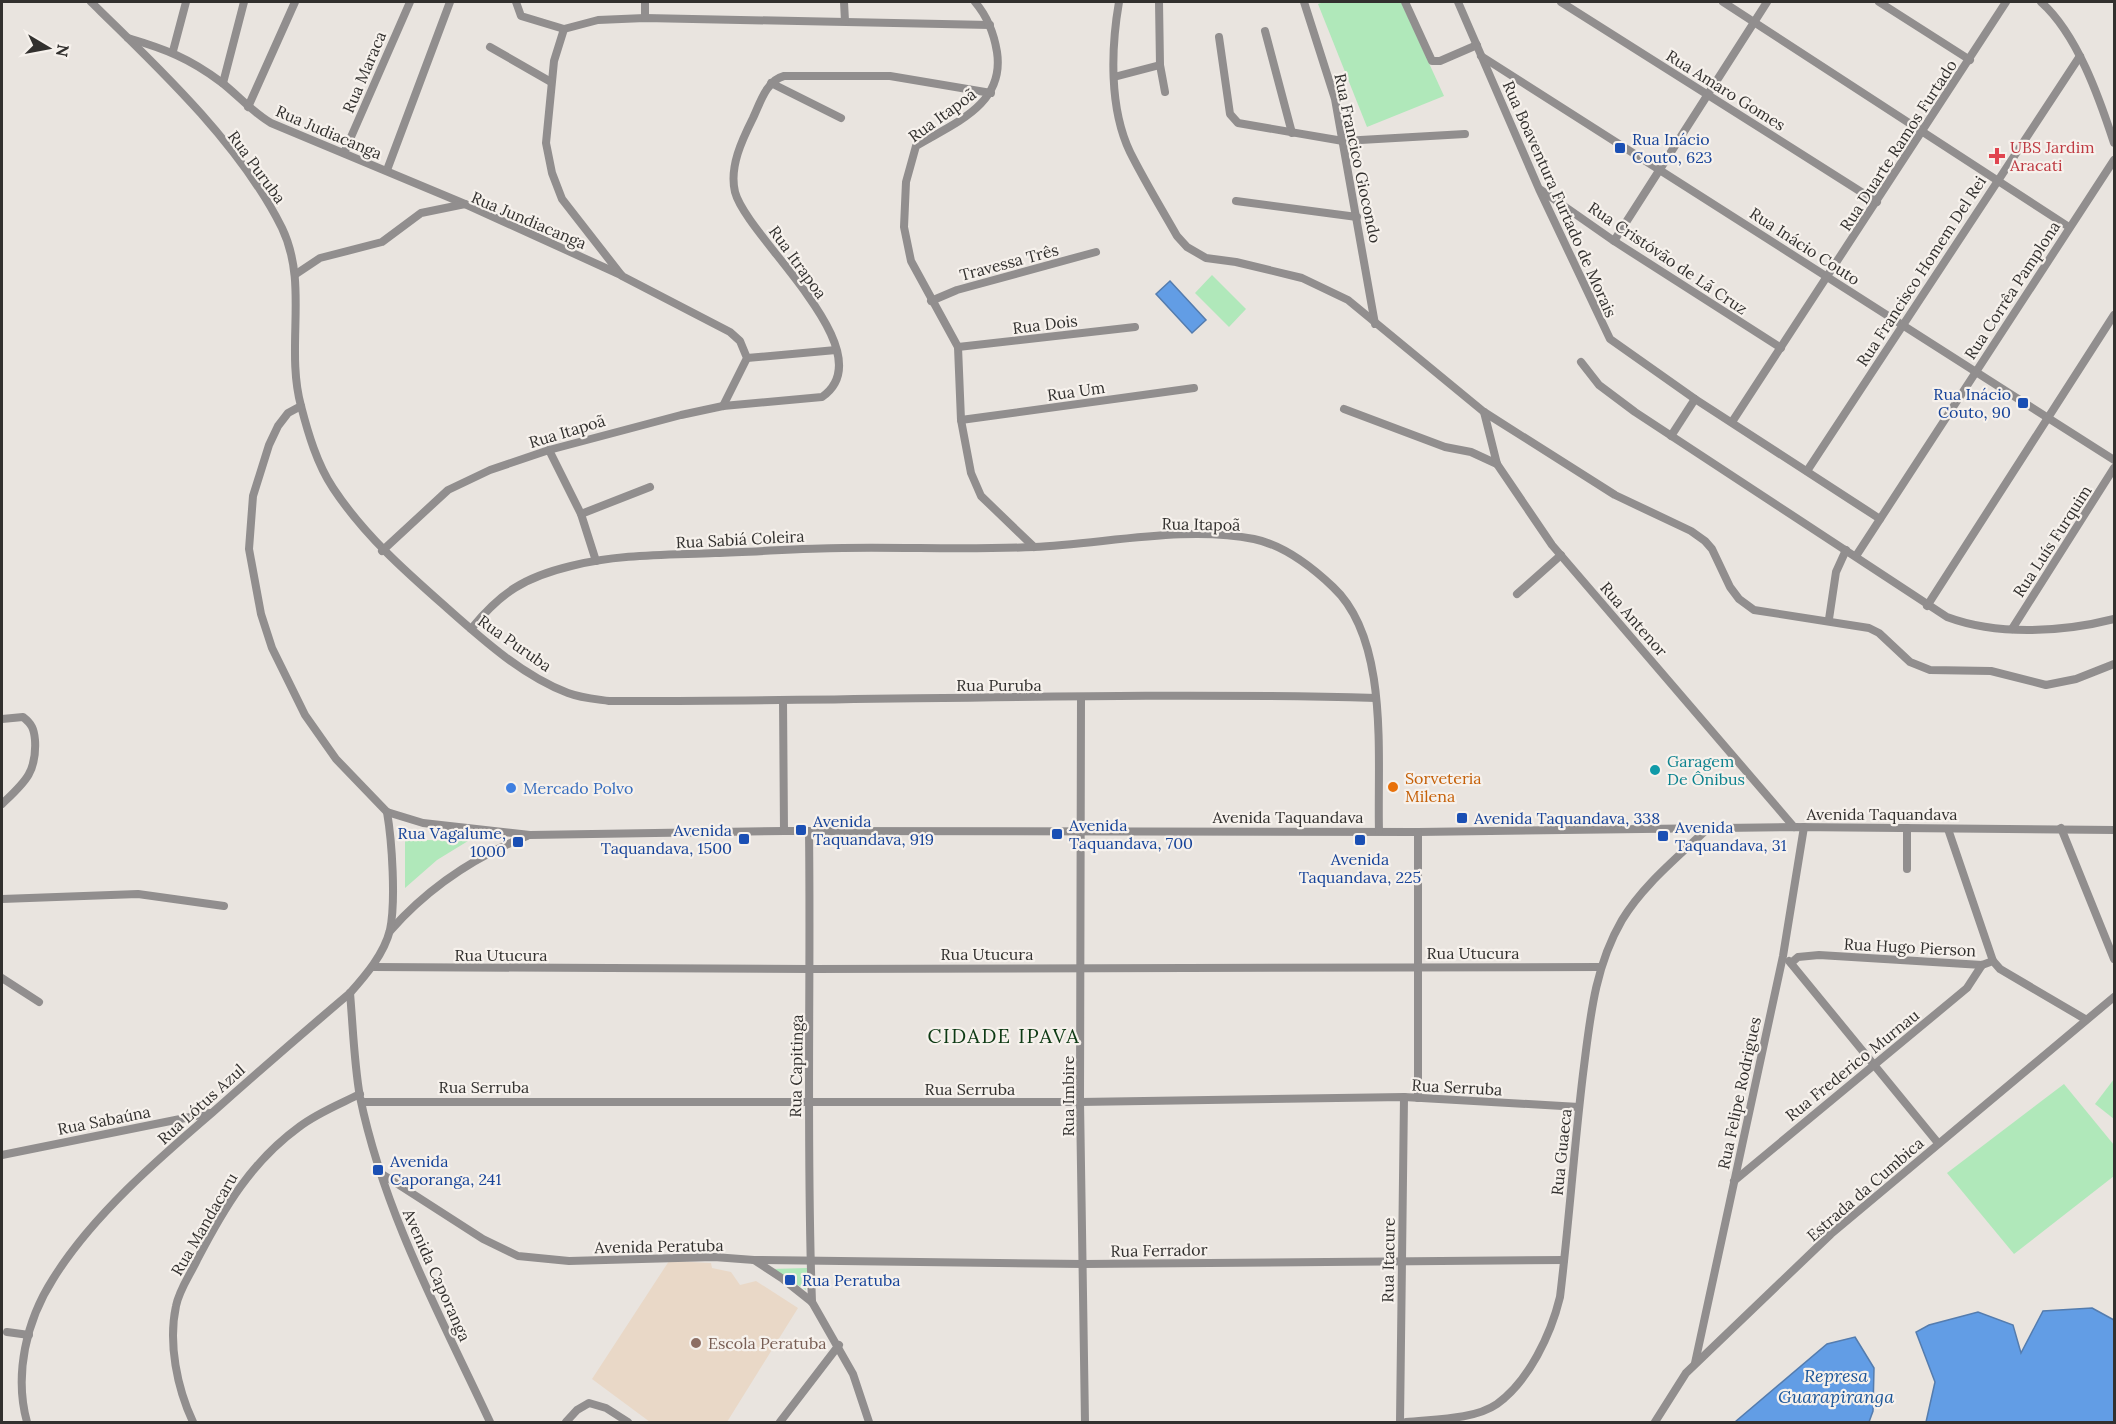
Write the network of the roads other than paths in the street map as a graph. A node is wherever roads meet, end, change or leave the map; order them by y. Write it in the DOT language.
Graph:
graph roads {
  1 [pos="92,2"];
  2 [pos="186,2"];
  3 [pos="244,2"];
  4 [pos="295,2"];
  5 [pos="410,2"];
  6 [pos="450,2"];
  7 [pos="516,2"];
  8 [pos="645,2"];
  9 [pos="844,2"];
  10 [pos="975,2"];
  11 [pos="1119,2"];
  12 [pos="1159,2"];
  13 [pos="1304,2"];
  14 [pos="1405,2"];
  15 [pos="1458,2"];
  16 [pos="1561,2"];
  17 [pos="1723,2"];
  18 [pos="1767,2"];
  19 [pos="1879,2"];
  20 [pos="2006,2"];
  21 [pos="2042,2"];
  22 [pos="645,18"];
  23 [pos="845,21"];
  24 [pos="1754,22"];
  25 [pos="990,25"];
  26 [pos="564,29"];
  27 [pos="1265,31"];
  28 [pos="1219,37"];
  29 [pos="128,38"];
  30 [pos="1477,45"];
  31 [pos="490,47"];
  32 [pos="173,51"];
  33 [pos="1481,56"];
  34 [pos="2080,56"];
  35 [pos="1970,60"];
  36 [pos="1160,65"];
  37 [pos="1114,77"];
  38 [pos="551,82"];
  39 [pos="223,83"];
  40 [pos="771,83"];
  41 [pos="1165,92"];
  42 [pos="991,93"];
  43 [pos="1708,94"];
  44 [pos="248,107"];
  45 [pos="841,118"];
  46 [pos="1923,131"];
  47 [pos="1292,132"];
  48 [pos="1465,134"];
  49 [pos="1343,141"];
  50 [pos="2115,143"];
  51 [pos="344,153"];
  52 [pos="2115,160"];
  53 [pos="1659,169"];
  54 [pos="387,170"];
  55 [pos="1996,180"];
  56 [pos="1539,189"];
  57 [pos="1236,201"];
  58 [pos="1877,202"];
  59 [pos="465,204"];
  60 [pos="1357,217"];
  61 [pos="2069,227"];
  62 [pos="1614,241"];
  63 [pos="1096,252"];
  64 [pos="296,274"];
  65 [pos="622,276"];
  66 [pos="1827,277"];
  67 [pos="931,301"];
  68 [pos="2115,315"];
  69 [pos="1375,324"];
  70 [pos="1903,325"];
  71 [pos="1135,327"];
  72 [pos="958,347"];
  73 [pos="1781,348"];
  74 [pos="836,350"];
  75 [pos="747,358"];
  76 [pos="1581,362"];
  77 [pos="1976,371"];
  78 [pos="1194,388"];
  79 [pos="1695,399"];
  80 [pos="301,406"];
  81 [pos="723,406"];
  82 [pos="1344,409"];
  83 [pos="1484,412"];
  84 [pos="2048,416"];
  85 [pos="961,420"];
  86 [pos="1732,422"];
  87 [pos="1671,436"];
  88 [pos="549,450"];
  89 [pos="2115,460"];
  90 [pos="1497,464"];
  91 [pos="2115,468"];
  92 [pos="1807,471"];
  93 [pos="650,487"];
  94 [pos="580,513"];
  95 [pos="1880,519"];
  96 [pos="1034,548"];
  97 [pos="1846,550"];
  98 [pos="382,551"];
  99 [pos="1561,555"];
  100 [pos="1856,556"];
  101 [pos="596,561"];
  102 [pos="1517,594"];
  103 [pos="1927,606"];
  104 [pos="1829,619"];
  105 [pos="2115,619"];
  106 [pos="2012,629"];
  107 [pos="471,630"];
  108 [pos="2115,664"];
  109 [pos="1081,698"];
  110 [pos="1376,698"];
  111 [pos="783,700"];
  112 [pos="2,719"];
  113 [pos="2,804"];
  114 [pos="387,812"];
  115 [pos="1794,827"];
  116 [pos="1804,828"];
  117 [pos="1907,828"];
  118 [pos="2061,828"];
  119 [pos="1948,829"];
  120 [pos="1082,830"];
  121 [pos="1706,830"];
  122 [pos="2115,830"];
  123 [pos="784,831"];
  124 [pos="809,831"];
  125 [pos="1378,831"];
  126 [pos="1418,832"];
  127 [pos="530,835"];
  128 [pos="1907,870"];
  129 [pos="2,899"];
  130 [pos="224,906"];
  131 [pos="390,931"];
  132 [pos="1783,956"];
  133 [pos="2115,959"];
  134 [pos="1993,961"];
  135 [pos="1791,963"];
  136 [pos="1982,965"];
  137 [pos="373,967"];
  138 [pos="1082,967"];
  139 [pos="1416,967"];
  140 [pos="1600,967"];
  141 [pos="811,969"];
  142 [pos="2,978"];
  143 [pos="350,993"];
  144 [pos="2115,997"];
  145 [pos="39,1002"];
  146 [pos="2085,1019"];
  147 [pos="1872,1065"];
  148 [pos="1404,1097"];
  149 [pos="361,1098"];
  150 [pos="1418,1098"];
  151 [pos="809,1102"];
  152 [pos="1080,1102"];
  153 [pos="1579,1107"];
  154 [pos="211,1113"];
  155 [pos="1938,1143"];
  156 [pos="2,1155"];
  157 [pos="382,1174"];
  158 [pos="1734,1181"];
  159 [pos="754,1260"];
  160 [pos="1564,1260"];
  161 [pos="811,1261"];
  162 [pos="1401,1261"];
  163 [pos="1083,1264"];
  164 [pos="812,1302"];
  165 [pos="7,1332"];
  166 [pos="29,1335"];
  167 [pos="839,1345"];
  168 [pos="1695,1363"];
  169 [pos="27,1422"];
  170 [pos="193,1422"];
  171 [pos="490,1422"];
  172 [pos="566,1422"];
  173 [pos="628,1422"];
  174 [pos="780,1422"];
  175 [pos="869,1422"];
  176 [pos="1085,1422"];
  177 [pos="1400,1422"];
  178 [pos="1406,1422"];
  179 [pos="1654,1422"];
  1 -- 29 [label="street, Rua Puruba"];
  2 -- 32 [label="street"];
  3 -- 39 [label="street"];
  4 -- 44 [label="street"];
  5 -- 51 [label="street, Rua Maraca"];
  6 -- 54 [label="street"];
  7 -- 26 [label="street"];
  8 -- 22 [label="street"];
  9 -- 23 [label="street"];
  10 -- 25 [label="street, Rua Itapoã"];
  11 -- 37 [label="street"];
  12 -- 36 [label="street"];
  13 -- 49 [label="street, Rua Francico Giocondo"];
  14 -- 30 [label="street"];
  15 -- 30 [label="street, Rua Boaventura Furtado de Morais"];
  16 -- 43 [label="street, Rua Amaro Gomes"];
  17 -- 24 [label="street"];
  18 -- 24 [label="street"];
  19 -- 35 [label="street"];
  20 -- 35 [label="street, Rua Duarte Ramos Furtado"];
  21 -- 34 [label="street"];
  22 -- 23 [label="street"];
  22 -- 26 [label="street"];
  23 -- 25 [label="street"];
  24 -- 43 [label="street"];
  24 -- 46 [label="street"];
  25 -- 42 [label="street, Rua Itapoã"];
  26 -- 38 [label="street"];
  27 -- 47 [label="street"];
  28 -- 47 [label="street"];
  29 -- 32 [label="street, Rua Judiacanga"];
  29 -- 64 [label="street, Rua Puruba"];
  30 -- 33 [label="street, Rua Boaventura Furtado de Morais"];
  31 -- 38 [label="street"];
  32 -- 39 [label="street, Rua Judiacanga"];
  33 -- 53 [label="street, Rua Inácio Couto"];
  33 -- 56 [label="street, Rua Boaventura Furtado de Morais"];
  34 -- 50 [label="street"];
  34 -- 55 [label="street, Rua Francisco Homem Del Rei"];
  35 -- 46 [label="street, Rua Duarte Ramos Furtado"];
  36 -- 37 [label="street"];
  36 -- 41 [label="street"];
  37 -- 69 [label="street"];
  38 -- 65 [label="street"];
  39 -- 44 [label="street, Rua Judiacanga"];
  40 -- 42 [label="street"];
  40 -- 45 [label="street"];
  40 -- 74 [label="street, Rua Itrapoa"];
  42 -- 67 [label="street, Rua Itapoã"];
  43 -- 53 [label="street"];
  43 -- 58 [label="street, Rua Amaro Gomes"];
  44 -- 51 [label="street, Rua Judiacanga"];
  46 -- 55 [label="street"];
  46 -- 58 [label="street, Rua Duarte Ramos Furtado"];
  47 -- 49 [label="street"];
  48 -- 49 [label="street"];
  49 -- 60 [label="street, Rua Francico Giocondo"];
  51 -- 54 [label="street, Rua Judiacanga"];
  52 -- 61 [label="street, Rua Corrêa Pamplona"];
  53 -- 62 [label="street"];
  53 -- 66 [label="street, Rua Inácio Couto"];
  54 -- 59 [label="street, Rua Judiacanga"];
  55 -- 61 [label="street"];
  55 -- 70 [label="street, Rua Francisco Homem Del Rei"];
  56 -- 62 [label="street, Rua Cristóvão de Lã Cruz"];
  56 -- 79 [label="street, Rua Boaventura Furtado de Morais"];
  57 -- 60 [label="street"];
  58 -- 66 [label="street, Rua Duarte Ramos Furtado"];
  59 -- 64 [label="street, Rua Jundiacanga"];
  59 -- 65 [label="street, Rua Jundiacanga"];
  60 -- 69 [label="street, Rua Francico Giocondo"];
  61 -- 77 [label="street, Rua Corrêa Pamplona"];
  62 -- 73 [label="street, Rua Cristóvão de Lã Cruz"];
  63 -- 67 [label="street, Travessa Três"];
  64 -- 80 [label="street, Rua Puruba"];
  65 -- 75 [label="street"];
  66 -- 70 [label="street, Rua Inácio Couto"];
  66 -- 73 [label="street, Rua Duarte Ramos Furtado"];
  67 -- 72 [label="street, Rua Itapoã"];
  68 -- 84 [label="street"];
  69 -- 83 [label="street"];
  70 -- 77 [label="street, Rua Inácio Couto"];
  70 -- 92 [label="street, Rua Francisco Homem Del Rei"];
  71 -- 72 [label="street, Rua Dois"];
  72 -- 85 [label="street, Rua Itapoã"];
  73 -- 86 [label="street, Rua Duarte Ramos Furtado"];
  74 -- 75 [label="street"];
  74 -- 81 [label="street, Rua Itrapoa"];
  75 -- 81 [label="street"];
  76 -- 87 [label="street"];
  77 -- 84 [label="street, Rua Inácio Couto"];
  77 -- 95 [label="street, Rua Corrêa Pamplona"];
  78 -- 85 [label="street, Rua Um"];
  79 -- 86 [label="street, Rua Boaventura Furtado de Morais"];
  79 -- 87 [label="street"];
  80 -- 98 [label="street, Rua Puruba"];
  80 -- 114 [label="street"];
  81 -- 88 [label="street, Rua Itapoã"];
  82 -- 90 [label="street"];
  83 -- 90 [label="street, Rua Antenor"];
  83 -- 104 [label="street"];
  84 -- 89 [label="street, Rua Inácio Couto"];
  84 -- 103 [label="street"];
  85 -- 96 [label="street, Rua Itapoã"];
  86 -- 92 [label="street, Rua Boaventura Furtado de Morais"];
  87 -- 97 [label="street"];
  88 -- 94 [label="street"];
  88 -- 98 [label="street, Rua Itapoã"];
  90 -- 99 [label="street, Rua Antenor"];
  91 -- 106 [label="street, Rua Luís Furquim"];
  92 -- 95 [label="street, Rua Boaventura Furtado de Morais"];
  93 -- 94 [label="street"];
  94 -- 101 [label="street"];
  95 -- 100 [label="street, Rua Corrêa Pamplona"];
  96 -- 101 [label="street, Rua Sabiá Coleira"];
  96 -- 110 [label="street, Rua Itapoã"];
  97 -- 100 [label="street"];
  97 -- 104 [label="street"];
  98 -- 107 [label="street, Rua Puruba"];
  99 -- 102 [label="street"];
  99 -- 115 [label="street, Rua Antenor"];
  100 -- 103 [label="street"];
  101 -- 107 [label="street, Rua Sabiá Coleira"];
  103 -- 106 [label="street"];
  104 -- 108 [label="street"];
  105 -- 106 [label="street"];
  107 -- 111 [label="street, Rua Puruba"];
  109 -- 110 [label="street, Rua Puruba"];
  109 -- 111 [label="street, Rua Puruba"];
  109 -- 120 [label="street, Rua Imbire"];
  110 -- 125 [label="street, Rua Itapoã"];
  111 -- 123 [label="street"];
  112 -- 113 [label="street"];
  114 -- 127 [label="street, Avenida Taquandava"];
  114 -- 131 [label="street, Rua Lótus Azul"];
  115 -- 116 [label="street, Avenida Taquandava"];
  115 -- 121 [label="street, Avenida Taquandava"];
  116 -- 117 [label="street, Avenida Taquandava"];
  116 -- 132 [label="street, Rua Felipe Rodrigues"];
  117 -- 119 [label="street, Avenida Taquandava"];
  117 -- 128 [label="street"];
  118 -- 119 [label="street, Avenida Taquandava"];
  118 -- 122 [label="street, Avenida Taquandava"];
  118 -- 133 [label="street"];
  119 -- 134 [label="street"];
  120 -- 124 [label="street, Avenida Taquandava"];
  120 -- 125 [label="street, Avenida Taquandava"];
  120 -- 138 [label="street, Rua Imbire"];
  121 -- 126 [label="street, Avenida Taquandava"];
  121 -- 140 [label="street, Rua Guaeca"];
  123 -- 124 [label="street, Avenida Taquandava"];
  123 -- 127 [label="street, Avenida Taquandava"];
  124 -- 141 [label="street, Rua Capitinga"];
  125 -- 126 [label="street, Avenida Taquandava"];
  126 -- 139 [label="street"];
  127 -- 131 [label="street"];
  129 -- 130 [label="street"];
  131 -- 137 [label="street, Rua Lótus Azul"];
  132 -- 135 [label="street"];
  132 -- 158 [label="street, Rua Felipe Rodrigues"];
  134 -- 136 [label="street, Rua Hugo Pierson"];
  134 -- 146 [label="street, Rua Hugo Pierson"];
  135 -- 136 [label="street, Rua Hugo Pierson"];
  135 -- 147 [label="street"];
  136 -- 147 [label="street, Rua Frederico Murnau"];
  137 -- 141 [label="street, Rua Utucura"];
  137 -- 143 [label="street, Rua Lótus Azul"];
  138 -- 139 [label="street, Rua Utucura"];
  138 -- 141 [label="street, Rua Utucura"];
  138 -- 152 [label="street, Rua Imbire"];
  139 -- 140 [label="street, Rua Utucura"];
  139 -- 150 [label="street"];
  140 -- 153 [label="street, Rua Guaeca"];
  141 -- 151 [label="street, Rua Capitinga"];
  142 -- 145 [label="street"];
  143 -- 149 [label="street, Avenida Caporanga"];
  143 -- 154 [label="street, Rua Lótus Azul"];
  144 -- 146 [label="street, Estrada da Cumbica"];
  146 -- 155 [label="street, Estrada da Cumbica"];
  147 -- 155 [label="street"];
  147 -- 158 [label="street, Rua Frederico Murnau"];
  148 -- 150 [label="street, Rua Serruba"];
  148 -- 152 [label="street, Rua Serruba"];
  148 -- 162 [label="street, Rua Itacure"];
  149 -- 151 [label="street, Rua Serruba"];
  149 -- 157 [label="street, Avenida Caporanga"];
  149 -- 170 [label="street, Rua Mandacaru"];
  150 -- 153 [label="street, Rua Serruba"];
  151 -- 152 [label="street, Rua Serruba"];
  151 -- 161 [label="street, Rua Capitinga"];
  152 -- 163 [label="street, Rua Imbire"];
  153 -- 160 [label="street, Rua Guaeca"];
  154 -- 156 [label="street, Rua Sabaúna"];
  154 -- 166 [label="street, Rua Lótus Azul"];
  155 -- 168 [label="street, Estrada da Cumbica"];
  157 -- 159 [label="street, Avenida Peratuba"];
  157 -- 171 [label="street, Avenida Caporanga"];
  158 -- 168 [label="street, Rua Felipe Rodrigues"];
  159 -- 161 [label="street, Rua Ferrador"];
  159 -- 164 [label="street, Avenida Peratuba"];
  160 -- 162 [label="street, Rua Ferrador"];
  160 -- 178 [label="street, Rua Guaeca"];
  161 -- 163 [label="street, Rua Ferrador"];
  161 -- 164 [label="street, Rua Capitinga"];
  162 -- 163 [label="street, Rua Ferrador"];
  162 -- 177 [label="street, Rua Itacure"];
  163 -- 176 [label="street, Rua Imbire"];
  164 -- 167 [label="street, Avenida Peratuba"];
  165 -- 166 [label="street"];
  166 -- 169 [label="street, Rua Lótus Azul"];
  167 -- 174 [label="street"];
  167 -- 175 [label="street, Avenida Peratuba"];
  168 -- 179 [label="street, Estrada da Cumbica"];
  172 -- 173 [label="street"];
}
